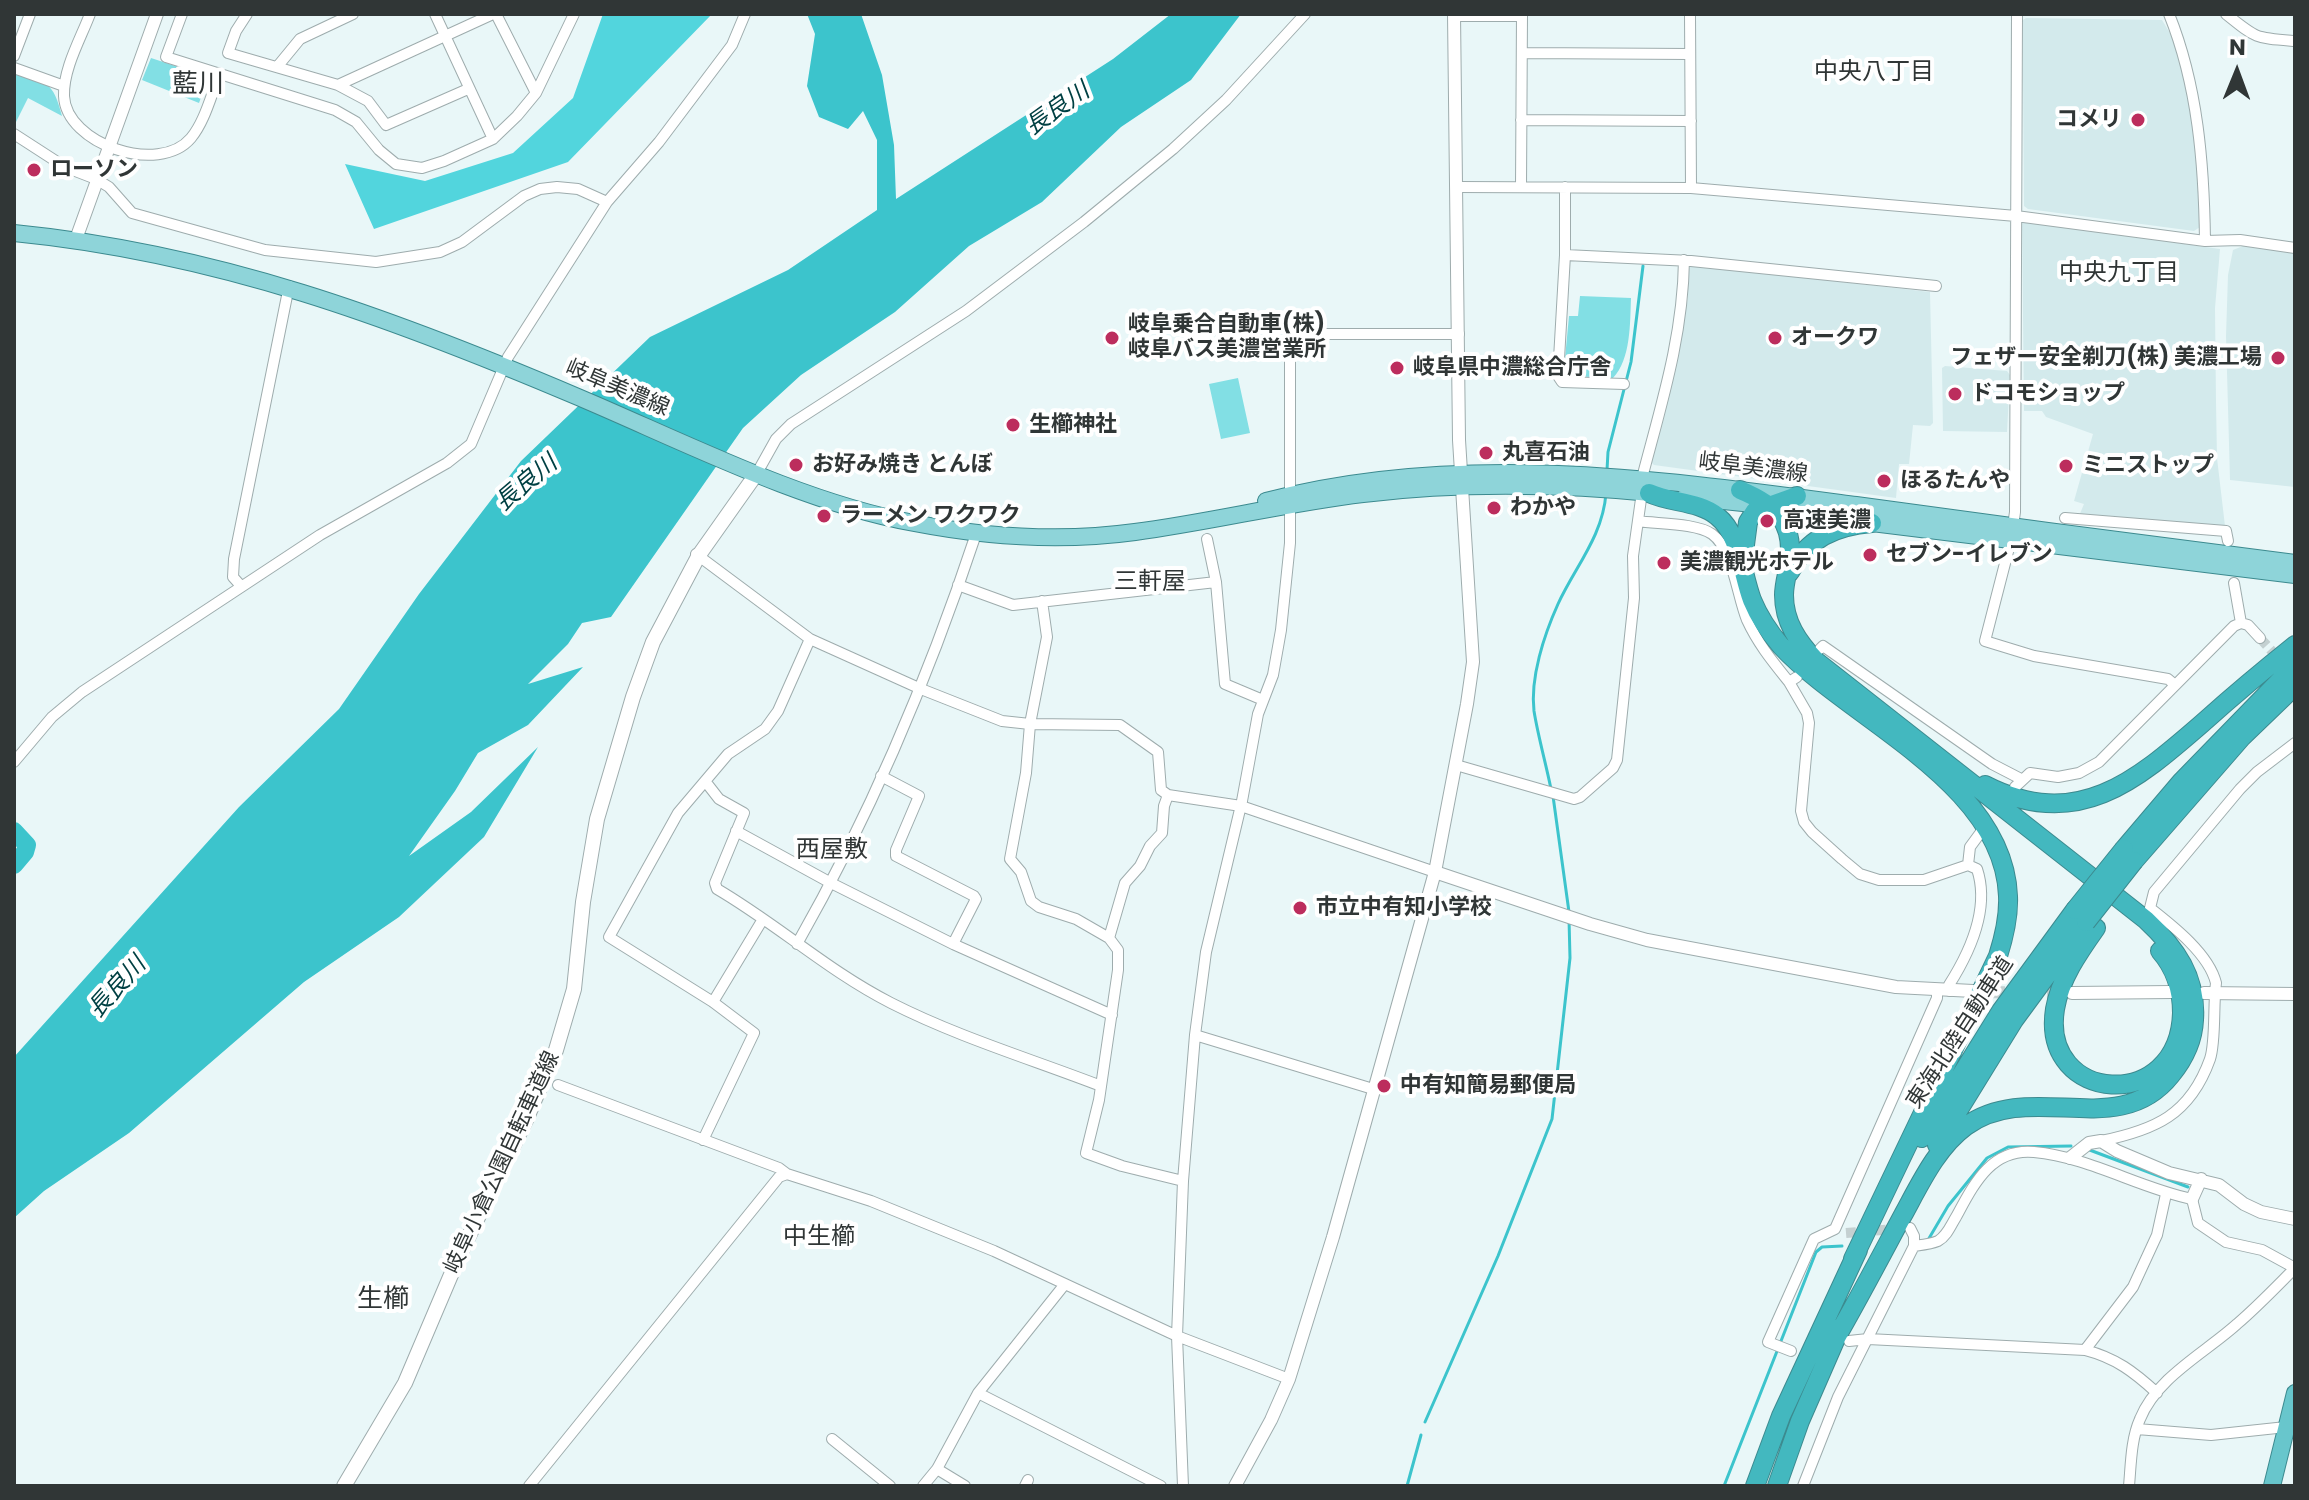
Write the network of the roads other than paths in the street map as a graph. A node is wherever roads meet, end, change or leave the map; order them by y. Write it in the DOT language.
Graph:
graph roads {
  1 [pos="30,14"];
  2 [pos="90,14"];
  3 [pos="157,14"];
  4 [pos="182,14"];
  5 [pos="247,14"];
  6 [pos="353,14"];
  7 [pos="435,14"];
  8 [pos="495,14"];
  9 [pos="574,14"];
  10 [pos="745,14"];
  11 [pos="1305,14"];
  12 [pos="1690,14"];
  13 [pos="2017,14"];
  14 [pos="2169,14"];
  15 [pos="2226,14"];
  16 [pos="1454,15"];
  17 [pos="1522,15"];
  18 [pos="444,36"];
  19 [pos="2295,41"];
  20 [pos="1522,53"];
  21 [pos="1690,54"];
  22 [pos="14,56"];
  23 [pos="277,67"];
  24 [pos="14,68"];
  25 [pos="219,76"];
  26 [pos="338,85"];
  27 [pos="64,86"];
  28 [pos="468,89"];
  29 [pos="536,93"];
  30 [pos="1521,120"];
  31 [pos="1691,121"];
  32 [pos="14,134"];
  33 [pos="493,139"];
  34 [pos="110,145"];
  35 [pos="96,179"];
  36 [pos="1458,187"];
  37 [pos="1521,187"];
  38 [pos="1565,187"];
  39 [pos="1691,188"];
  40 [pos="607,202"];
  41 [pos="2016,216"];
  42 [pos="14,233"];
  43 [pos="76,239"];
  44 [pos="2205,241"];
  45 [pos="2295,248"];
  46 [pos="1565,255"];
  47 [pos="1684,260"];
  48 [pos="289,286"];
  49 [pos="1936,286"];
  50 [pos="1459,334"];
  51 [pos="504,366"];
  52 [pos="1624,384"];
  53 [pos="757,473"];
  54 [pos="1461,480"];
  55 [pos="1644,488"];
  56 [pos="1740,490"];
  57 [pos="1797,496"];
  58 [pos="1290,500"];
  59 [pos="1772,506"];
  60 [pos="2065,518"];
  61 [pos="1638,521"];
  62 [pos="1872,523"];
  63 [pos="2012,533"];
  64 [pos="976,534"];
  65 [pos="1207,539"];
  66 [pos="2228,541"];
  67 [pos="696,554"];
  68 [pos="2295,563"];
  69 [pos="1743,571"];
  70 [pos="2295,575"];
  71 [pos="1216,582"];
  72 [pos="2234,583"];
  73 [pos="1785,584"];
  74 [pos="958,585"];
  75 [pos="241,586"];
  76 [pos="1042,601"];
  77 [pos="2241,623"];
  78 [pos="2260,638"];
  79 [pos="810,639"];
  80 [pos="2295,645"];
  81 [pos="1820,649"];
  82 [pos="2295,665"];
  83 [pos="2174,684"];
  84 [pos="2295,686"];
  85 [pos="921,689"];
  86 [pos="1263,700"];
  87 [pos="1030,724"];
  88 [pos="2295,743"];
  89 [pos="1932,760"];
  90 [pos="14,762"];
  91 [pos="1456,765"];
  92 [pos="881,776"];
  93 [pos="705,781"];
  94 [pos="1168,795"];
  95 [pos="1241,806"];
  96 [pos="736,831"];
  97 [pos="1981,832"];
  98 [pos="2131,862"];
  99 [pos="1968,865"];
  100 [pos="1435,872"];
  101 [pos="831,883"];
  102 [pos="763,919"];
  103 [pos="2086,920"];
  104 [pos="1109,938"];
  105 [pos="797,944"];
  106 [pos="953,944"];
  107 [pos="1943,991"];
  108 [pos="1973,991"];
  109 [pos="2172,992"];
  110 [pos="2072,993"];
  111 [pos="2209,993"];
  112 [pos="2295,994"];
  113 [pos="713,1002"];
  114 [pos="1112,1015"];
  115 [pos="1195,1035"];
  116 [pos="558,1085"];
  117 [pos="1101,1086"];
  118 [pos="1373,1089"];
  119 [pos="703,1140"];
  120 [pos="2101,1141"];
  121 [pos="2070,1158"];
  122 [pos="787,1174"];
  123 [pos="2201,1179"];
  124 [pos="1183,1181"];
  125 [pos="2166,1194"];
  126 [pos="2192,1199"];
  127 [pos="2295,1219"];
  128 [pos="1853,1259"];
  129 [pos="2295,1268"];
  130 [pos="1065,1284"];
  131 [pos="1177,1336"];
  132 [pos="1868,1339"];
  133 [pos="1842,1340"];
  134 [pos="1788,1350"];
  135 [pos="2085,1350"];
  136 [pos="1289,1379"];
  137 [pos="978,1393"];
  138 [pos="2157,1393"];
  139 [pos="2295,1393"];
  140 [pos="2292,1426"];
  141 [pos="2137,1429"];
  142 [pos="832,1439"];
  143 [pos="937,1469"];
  144 [pos="2274,1480"];
  145 [pos="344,1486"];
  146 [pos="529,1486"];
  147 [pos="890,1486"];
  148 [pos="923,1486"];
  149 [pos="965,1486"];
  150 [pos="1161,1486"];
  151 [pos="1183,1486"];
  152 [pos="1235,1486"];
  153 [pos="1755,1486"];
  154 [pos="1777,1486"];
  155 [pos="1803,1486"];
  156 [pos="2129,1486"];
  1 -- 22 [label="street"];
  2 -- 27 [label="street"];
  3 -- 34 [label="street"];
  4 -- 25 [label="street"];
  5 -- 23 [label="street"];
  6 -- 23 [label="street"];
  7 -- 18 [label="street"];
  8 -- 18 [label="street"];
  8 -- 29 [label="street"];
  9 -- 29 [label="street"];
  10 -- 40 [label="street"];
  11 -- 53 [label="street"];
  12 -- 21 [label="street"];
  13 -- 41 [label="street"];
  14 -- 44 [label="street"];
  15 -- 19 [label="street"];
  16 -- 17 [label="street"];
  16 -- 36 [label="street"];
  17 -- 20 [label="street"];
  18 -- 26 [label="street"];
  18 -- 28 [label="street"];
  20 -- 21 [label="street"];
  20 -- 30 [label="street"];
  21 -- 31 [label="street"];
  23 -- 26 [label="street"];
  24 -- 27 [label="street"];
  25 -- 33 [label="street"];
  25 -- 34 [label="street"];
  26 -- 28 [label="street"];
  27 -- 34 [label="street"];
  28 -- 33 [label="street"];
  29 -- 33 [label="street"];
  30 -- 31 [label="street"];
  30 -- 37 [label="street"];
  31 -- 39 [label="street"];
  32 -- 35 [label="street"];
  34 -- 35 [label="street"];
  35 -- 40 [label="street"];
  35 -- 43 [label="street"];
  36 -- 37 [label="street"];
  36 -- 50 [label="street"];
  37 -- 38 [label="street"];
  38 -- 39 [label="street"];
  38 -- 46 [label="street"];
  39 -- 41 [label="street"];
  40 -- 51 [label="street"];
  41 -- 44 [label="street"];
  41 -- 63 [label="street"];
  42 -- 43 [label="main road, 岐阜美濃線"];
  43 -- 48 [label="main road, 岐阜美濃線"];
  44 -- 45 [label="street"];
  46 -- 47 [label="street"];
  46 -- 52 [label="street"];
  47 -- 49 [label="street"];
  47 -- 55 [label="street"];
  48 -- 51 [label="main road, 岐阜美濃線"];
  48 -- 75 [label="street"];
  50 -- 54 [label="street"];
  50 -- 58 [label="street"];
  51 -- 53 [label="main road, 岐阜美濃線"];
  51 -- 75 [label="street"];
  53 -- 64 [label="main road, 岐阜美濃線"];
  53 -- 67 [label="main road, 岐阜小倉公園自転車道線"];
  54 -- 55 [label="main road, 岐阜美濃線"];
  54 -- 58 [label="main road, 岐阜美濃線"];
  54 -- 91 [label="street"];
  55 -- 56 [label="main road, 岐阜美濃線"];
  55 -- 59 [label="main road, 岐阜美濃線"];
  55 -- 61 [label="street"];
  55 -- 69 [label="highway"];
  56 -- 57 [label="main road, 岐阜美濃線"];
  56 -- 59 [label="highway"];
  57 -- 59 [label="highway"];
  57 -- 63 [label="main road, 岐阜美濃線"];
  58 -- 64 [label="main road, 岐阜美濃線"];
  58 -- 86 [label="street"];
  59 -- 62 [label="main road, 岐阜美濃線"];
  59 -- 69 [label="highway"];
  59 -- 73 [label="highway"];
  60 -- 66 [label="street"];
  61 -- 91 [label="street"];
  61 -- 99 [label="street"];
  62 -- 63 [label="main road, 岐阜美濃線"];
  62 -- 73 [label="highway"];
  63 -- 68 [label="main road, 岐阜美濃線"];
  63 -- 70 [label="main road, 岐阜美濃線"];
  63 -- 83 [label="street"];
  64 -- 74 [label="street"];
  65 -- 71 [label="street"];
  67 -- 79 [label="street"];
  67 -- 145 [label="main road, 岐阜小倉公園自転車道線"];
  69 -- 89 [label="highway"];
  71 -- 76 [label="street"];
  71 -- 86 [label="street"];
  72 -- 77 [label="street"];
  73 -- 89 [label="highway"];
  74 -- 76 [label="street"];
  74 -- 85 [label="street"];
  75 -- 90 [label="street"];
  76 -- 87 [label="street"];
  77 -- 78 [label="street"];
  77 -- 83 [label="street"];
  79 -- 85 [label="street"];
  79 -- 93 [label="street"];
  80 -- 89 [label="highway"];
  81 -- 83 [label="street"];
  82 -- 98 [label="highway, 東海北陸自動車道"];
  84 -- 98 [label="highway, 東海北陸自動車道"];
  85 -- 87 [label="street"];
  85 -- 92 [label="street"];
  86 -- 95 [label="street"];
  87 -- 94 [label="street"];
  87 -- 104 [label="street"];
  88 -- 111 [label="street"];
  89 -- 103 [label="highway"];
  89 -- 128 [label="highway"];
  89 -- 133 [label="highway"];
  91 -- 100 [label="street"];
  92 -- 101 [label="street"];
  92 -- 106 [label="street"];
  93 -- 96 [label="street"];
  93 -- 113 [label="street"];
  94 -- 95 [label="street"];
  94 -- 104 [label="street"];
  95 -- 100 [label="street"];
  95 -- 115 [label="street"];
  96 -- 101 [label="street"];
  96 -- 102 [label="street"];
  97 -- 99 [label="street"];
  98 -- 103 [label="highway, 東海北陸自動車道, bridge"];
  98 -- 103 [label="highway"];
  99 -- 107 [label="street"];
  100 -- 107 [label="street"];
  100 -- 118 [label="street"];
  101 -- 105 [label="street"];
  101 -- 106 [label="street"];
  102 -- 105 [label="street"];
  102 -- 113 [label="street"];
  103 -- 128 [label="highway, 東海北陸自動車道"];
  103 -- 133 [label="highway, 東海北陸自動車道"];
  104 -- 114 [label="street"];
  105 -- 117 [label="street"];
  106 -- 114 [label="street"];
  107 -- 108 [label="street"];
  107 -- 134 [label="street"];
  109 -- 110 [label="street"];
  111 -- 112 [label="street"];
  111 -- 120 [label="street"];
  113 -- 119 [label="street"];
  114 -- 117 [label="street"];
  115 -- 118 [label="street"];
  115 -- 124 [label="street"];
  116 -- 119 [label="street"];
  117 -- 124 [label="street"];
  118 -- 136 [label="street"];
  119 -- 122 [label="street"];
  120 -- 121 [label="street"];
  120 -- 123 [label="street"];
  121 -- 125 [label="street"];
  121 -- 132 [label="street"];
  122 -- 130 [label="street"];
  122 -- 146 [label="street"];
  123 -- 126 [label="street"];
  123 -- 127 [label="street"];
  124 -- 131 [label="street"];
  125 -- 126 [label="street"];
  125 -- 135 [label="street"];
  126 -- 129 [label="street"];
  128 -- 153 [label="highway, 東海北陸自動車道"];
  129 -- 138 [label="street"];
  130 -- 131 [label="street"];
  130 -- 137 [label="street"];
  131 -- 136 [label="street"];
  131 -- 151 [label="street"];
  132 -- 133 [label="street"];
  132 -- 135 [label="street"];
  132 -- 155 [label="street"];
  133 -- 154 [label="highway, 東海北陸自動車道"];
  135 -- 138 [label="street"];
  136 -- 152 [label="street"];
  137 -- 143 [label="street"];
  137 -- 150 [label="street"];
  138 -- 141 [label="street"];
  139 -- 140 [label="highway"];
  140 -- 141 [label="street"];
  140 -- 144 [label="highway"];
  141 -- 156 [label="street"];
  142 -- 147 [label="street"];
  143 -- 148 [label="street"];
  143 -- 149 [label="street"];
}
